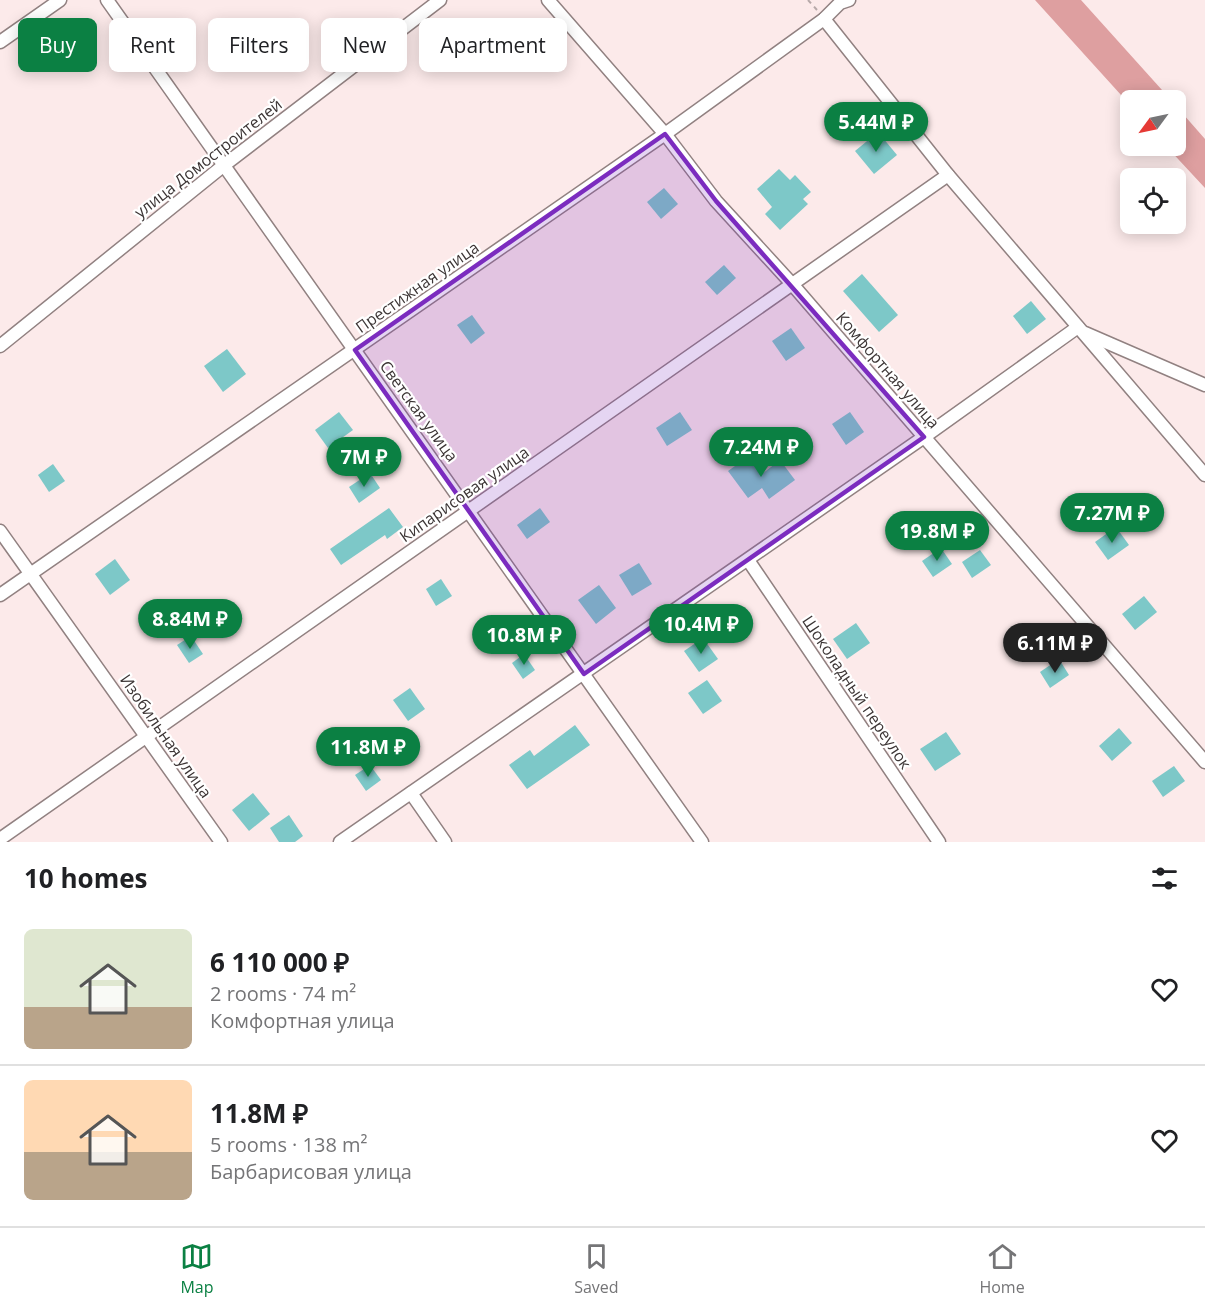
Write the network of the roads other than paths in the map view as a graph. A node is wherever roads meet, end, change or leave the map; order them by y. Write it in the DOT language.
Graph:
graph roads {
  1 [pos="60,0"];
  2 [pos="107,0"];
  3 [pos="440,0"];
  4 [pos="548,0"];
  5 [pos="849,0"];
  6 [pos="824,19"];
  7 [pos="0,42"];
  8 [pos="665,134"];
  9 [pos="223,166"];
  10 [pos="948,175"];
  11 [pos="792,284"];
  12 [pos="1080,329"];
  13 [pos="0,346"];
  14 [pos="355,350"];
  15 [pos="1205,385"];
  16 [pos="924,437"];
  17 [pos="1205,475"];
  18 [pos="470,510"];
  19 [pos="0,531"];
  20 [pos="748,560"];
  21 [pos="31,574"];
  22 [pos="0,595"];
  23 [pos="584,674"];
  24 [pos="147,737"];
  25 [pos="1205,762"];
  26 [pos="411,793"];
  27 [pos="0,839"];
  28 [pos="221,842"];
  29 [pos="340,842"];
  30 [pos="445,842"];
  31 [pos="702,842"];
  32 [pos="939,842"];
  1 -- 7 [label="street"];
  2 -- 9 [label="street, Светская улица"];
  3 -- 9 [label="street, улица Домостроителей"];
  4 -- 8 [label="street, Комфортная улица"];
  5 -- 6 [label="street, Престижная улица"];
  6 -- 8 [label="street, Престижная улица"];
  6 -- 10 [label="street"];
  8 -- 11 [label="street, Комфортная улица"];
  8 -- 14 [label="street, Престижная улица"];
  9 -- 13 [label="street, улица Домостроителей"];
  9 -- 14 [label="street, Светская улица"];
  10 -- 11 [label="street, Кипарисовая улица"];
  10 -- 12 [label="street"];
  11 -- 16 [label="street, Комфортная улица"];
  11 -- 18 [label="street, Кипарисовая улица"];
  12 -- 15 [label="street"];
  12 -- 16 [label="street"];
  12 -- 17 [label="street"];
  14 -- 18 [label="street, Светская улица"];
  14 -- 21 [label="street, Престижная улица"];
  16 -- 20 [label="street"];
  16 -- 25 [label="street, Комфортная улица"];
  18 -- 23 [label="street, Светская улица"];
  18 -- 24 [label="street, Кипарисовая улица"];
  19 -- 21 [label="street, Изобильная улица"];
  20 -- 23 [label="street"];
  20 -- 32 [label="street, Шоколадный переулок"];
  21 -- 22 [label="street, Престижная улица"];
  21 -- 24 [label="street, Изобильная улица"];
  23 -- 26 [label="street"];
  23 -- 31 [label="street, Светская улица"];
  24 -- 27 [label="street, Кипарисовая улица"];
  24 -- 28 [label="street, Изобильная улица"];
  26 -- 29 [label="street"];
  26 -- 30 [label="street"];
}
